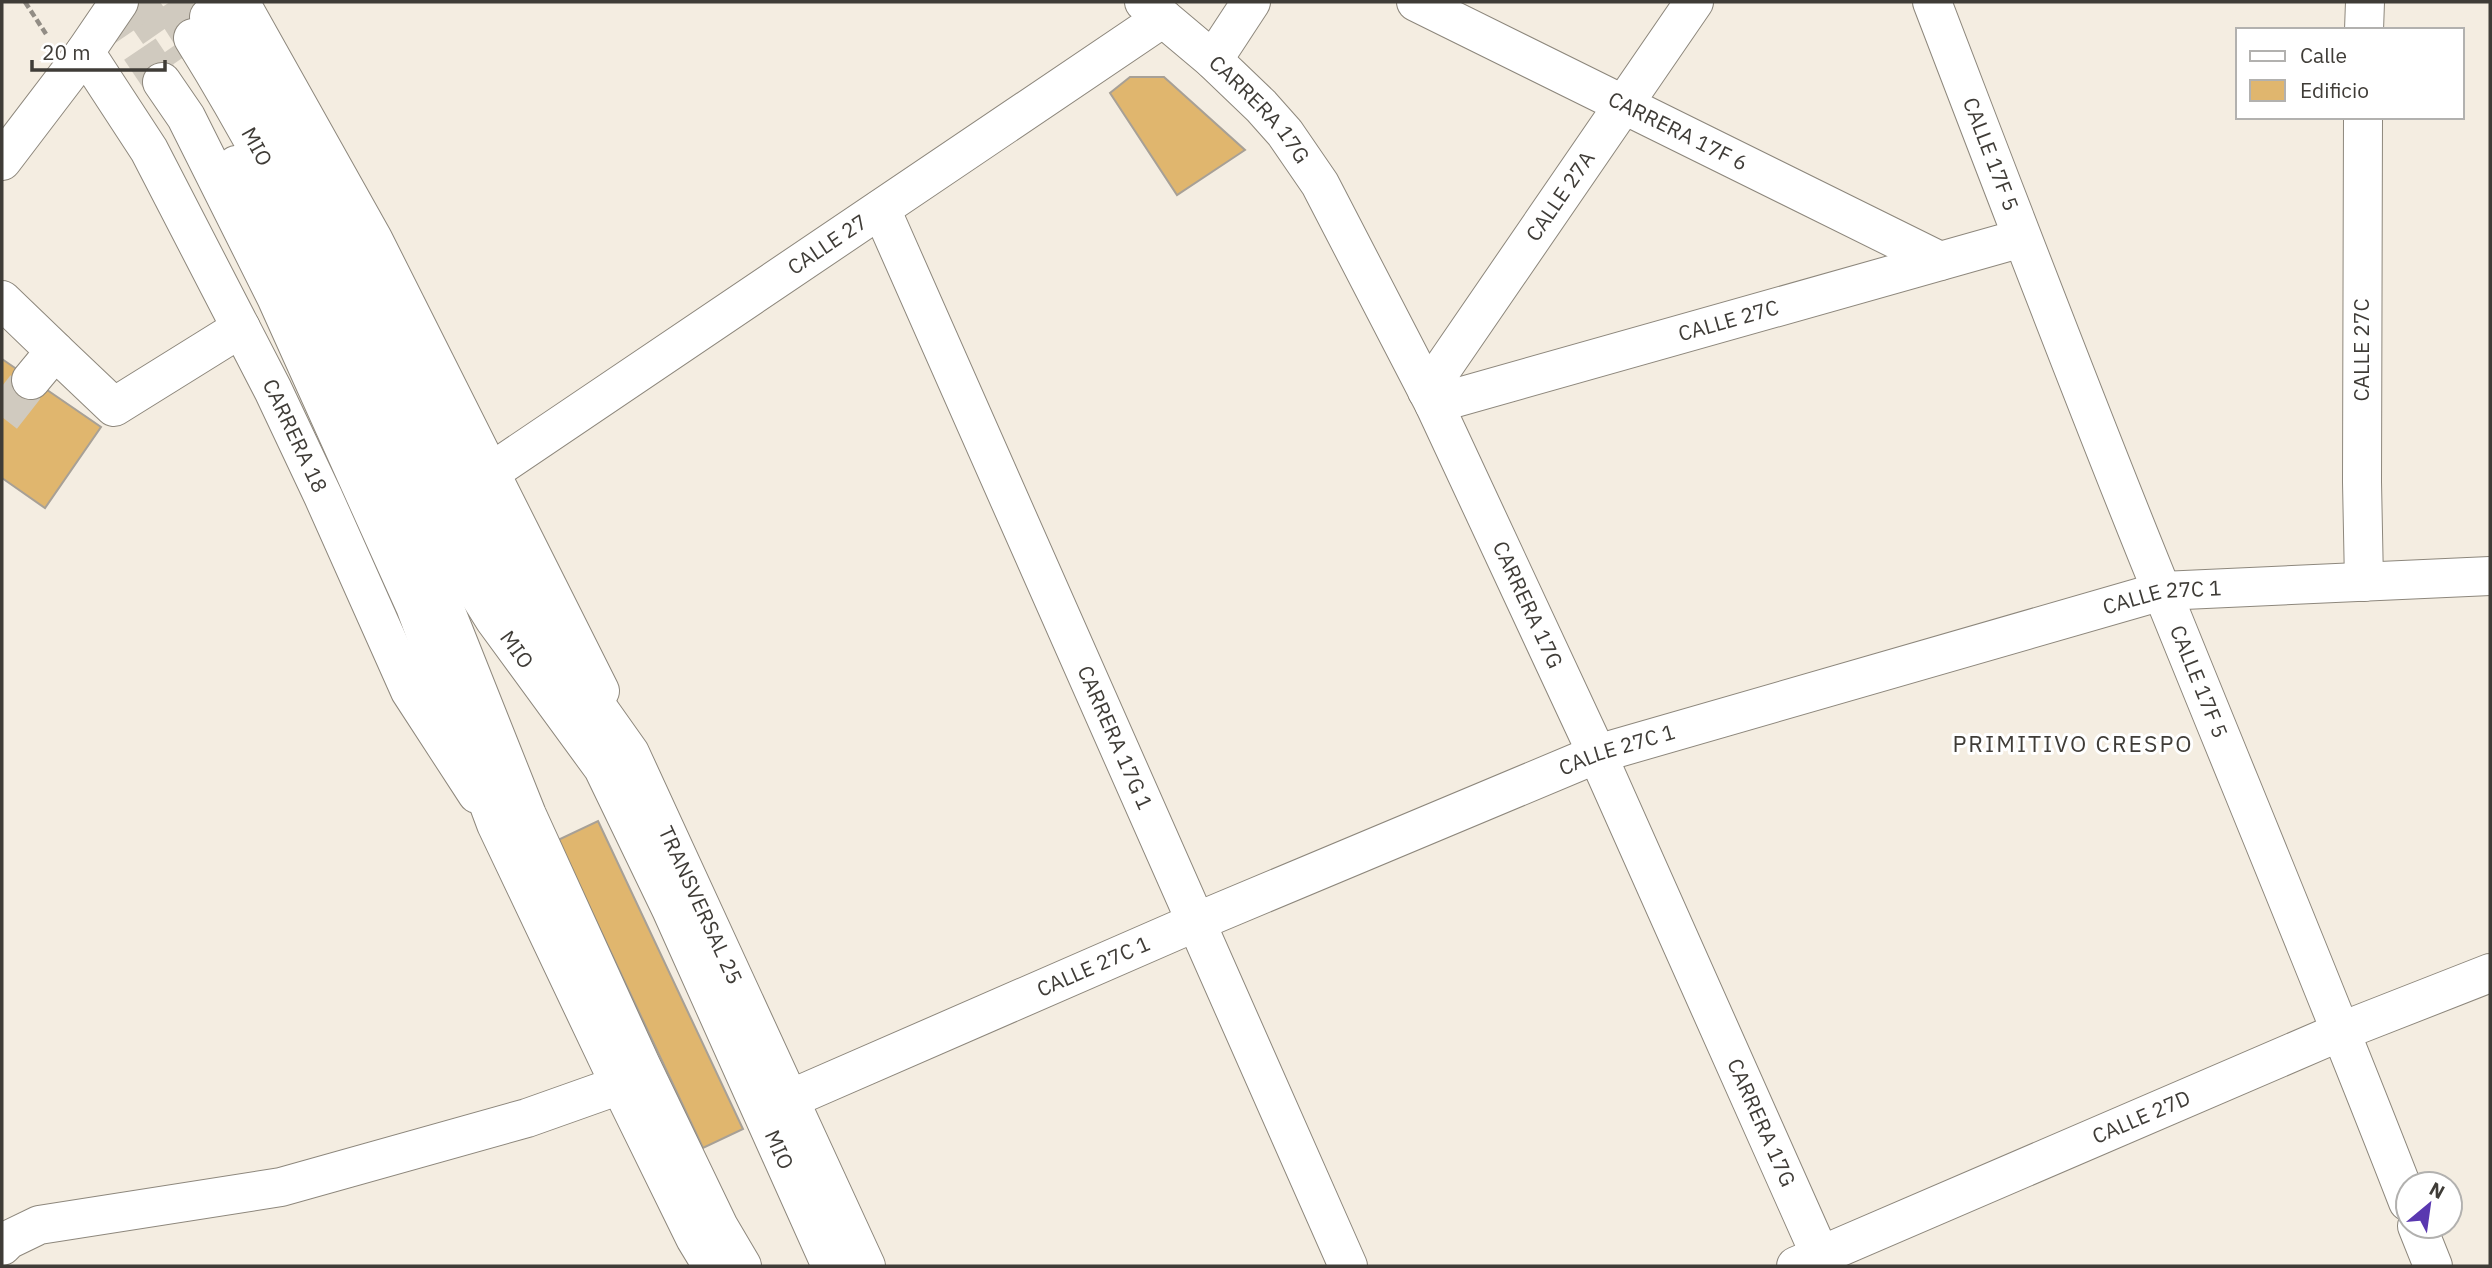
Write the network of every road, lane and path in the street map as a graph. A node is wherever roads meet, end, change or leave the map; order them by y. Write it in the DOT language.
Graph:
graph roads {
  1 [pos="119,2"];
  2 [pos="1251,2"];
  3 [pos="1416,2"];
  4 [pos="1694,2"];
  5 [pos="1932,2"];
  6 [pos="2365,2"];
  7 [pos="1153,10"];
  8 [pos="2364,28"];
  9 [pos="196,40"];
  10 [pos="85,51"];
  11 [pos="1213,60"];
  12 [pos="1624,103"];
  13 [pos="2363,119"];
  14 [pos="2,161"];
  15 [pos="881,209"];
  16 [pos="2022,238"];
  17 [pos="1940,261"];
  18 [pos="2,300"];
  19 [pos="241,328"];
  20 [pos="55,351"];
  21 [pos="31,380"];
  22 [pos="1431,398"];
  23 [pos="491,472"];
  24 [pos="2490,576"];
  25 [pos="2364,582"];
  26 [pos="2162,591"];
  27 [pos="630,753"];
  28 [pos="1597,754"];
  29 [pos="496,824"];
  30 [pos="1196,922"];
  31 [pos="2490,973"];
  32 [pos="2342,1031"];
  33 [pos="620,1085"];
  34 [pos="790,1099"];
  35 [pos="2396,1170"];
  36 [pos="4,1238"];
  37 [pos="2423,1240"];
  38 [pos="1814,1263"];
  39 [pos="712,1266"];
  40 [pos="742,1266"];
  41 [pos="831,1266"];
  42 [pos="866,1266"];
  43 [pos="1348,1266"];
  44 [pos="2433,1266"];
  1 -- 10 [label="street"];
  2 -- 11 [label="street"];
  3 -- 12 [label="street, CARRERA 17F 6"];
  4 -- 12 [label="street, CALLE 27A"];
  5 -- 16 [label="street, CALLE 17F 5"];
  6 -- 8 [label="street"];
  7 -- 11 [label="street, CARRERA 17G"];
  7 -- 15 [label="street, CALLE 27"];
  9 -- 23 [label="street"];
  9 -- 27 [label="street, TRANSVERSAL 25"];
  9 -- 29 [label="street, CARRERA 18"];
  9 -- 40 [label="street, MIO"];
  9 -- 41 [label="street, MIO"];
  10 -- 14 [label="street"];
  10 -- 19 [label="street, CARRERA 18"];
  11 -- 22 [label="street, CARRERA 17G"];
  12 -- 17 [label="street, CARRERA 17F 6"];
  12 -- 22 [label="street, CALLE 27A"];
  13 -- 25 [label="street, CALLE 27C"];
  15 -- 23 [label="street, CALLE 27"];
  15 -- 30 [label="street, CARRERA 17G 1"];
  16 -- 17 [label="street, CALLE 27C"];
  16 -- 26 [label="street, CALLE 17F 5"];
  17 -- 22 [label="street, CALLE 27C"];
  18 -- 20 [label="street"];
  19 -- 20 [label="street"];
  19 -- 29 [label="street, CARRERA 18"];
  20 -- 21 [label="street"];
  22 -- 28 [label="street, CARRERA 17G"];
  23 -- 27 [label="street"];
  24 -- 25 [label="street, CALLE 27C 1"];
  25 -- 26 [label="street, CALLE 27C 1"];
  26 -- 28 [label="street, CALLE 27C 1"];
  26 -- 32 [label="street, CALLE 17F 5"];
  27 -- 34 [label="street, TRANSVERSAL 25"];
  28 -- 30 [label="street, CALLE 27C 1"];
  28 -- 38 [label="street, CARRERA 17G"];
  29 -- 33 [label="street"];
  30 -- 34 [label="street, CALLE 27C 1"];
  30 -- 43 [label="street, CARRERA 17G 1"];
  31 -- 32 [label="street, CALLE 27D"];
  32 -- 35 [label="street, CALLE 17F 5"];
  32 -- 38 [label="street, CALLE 27D"];
  33 -- 36 [label="street"];
  33 -- 39 [label="street"];
  34 -- 42 [label="street, TRANSVERSAL 25"];
  37 -- 44 [label="street"];
}
